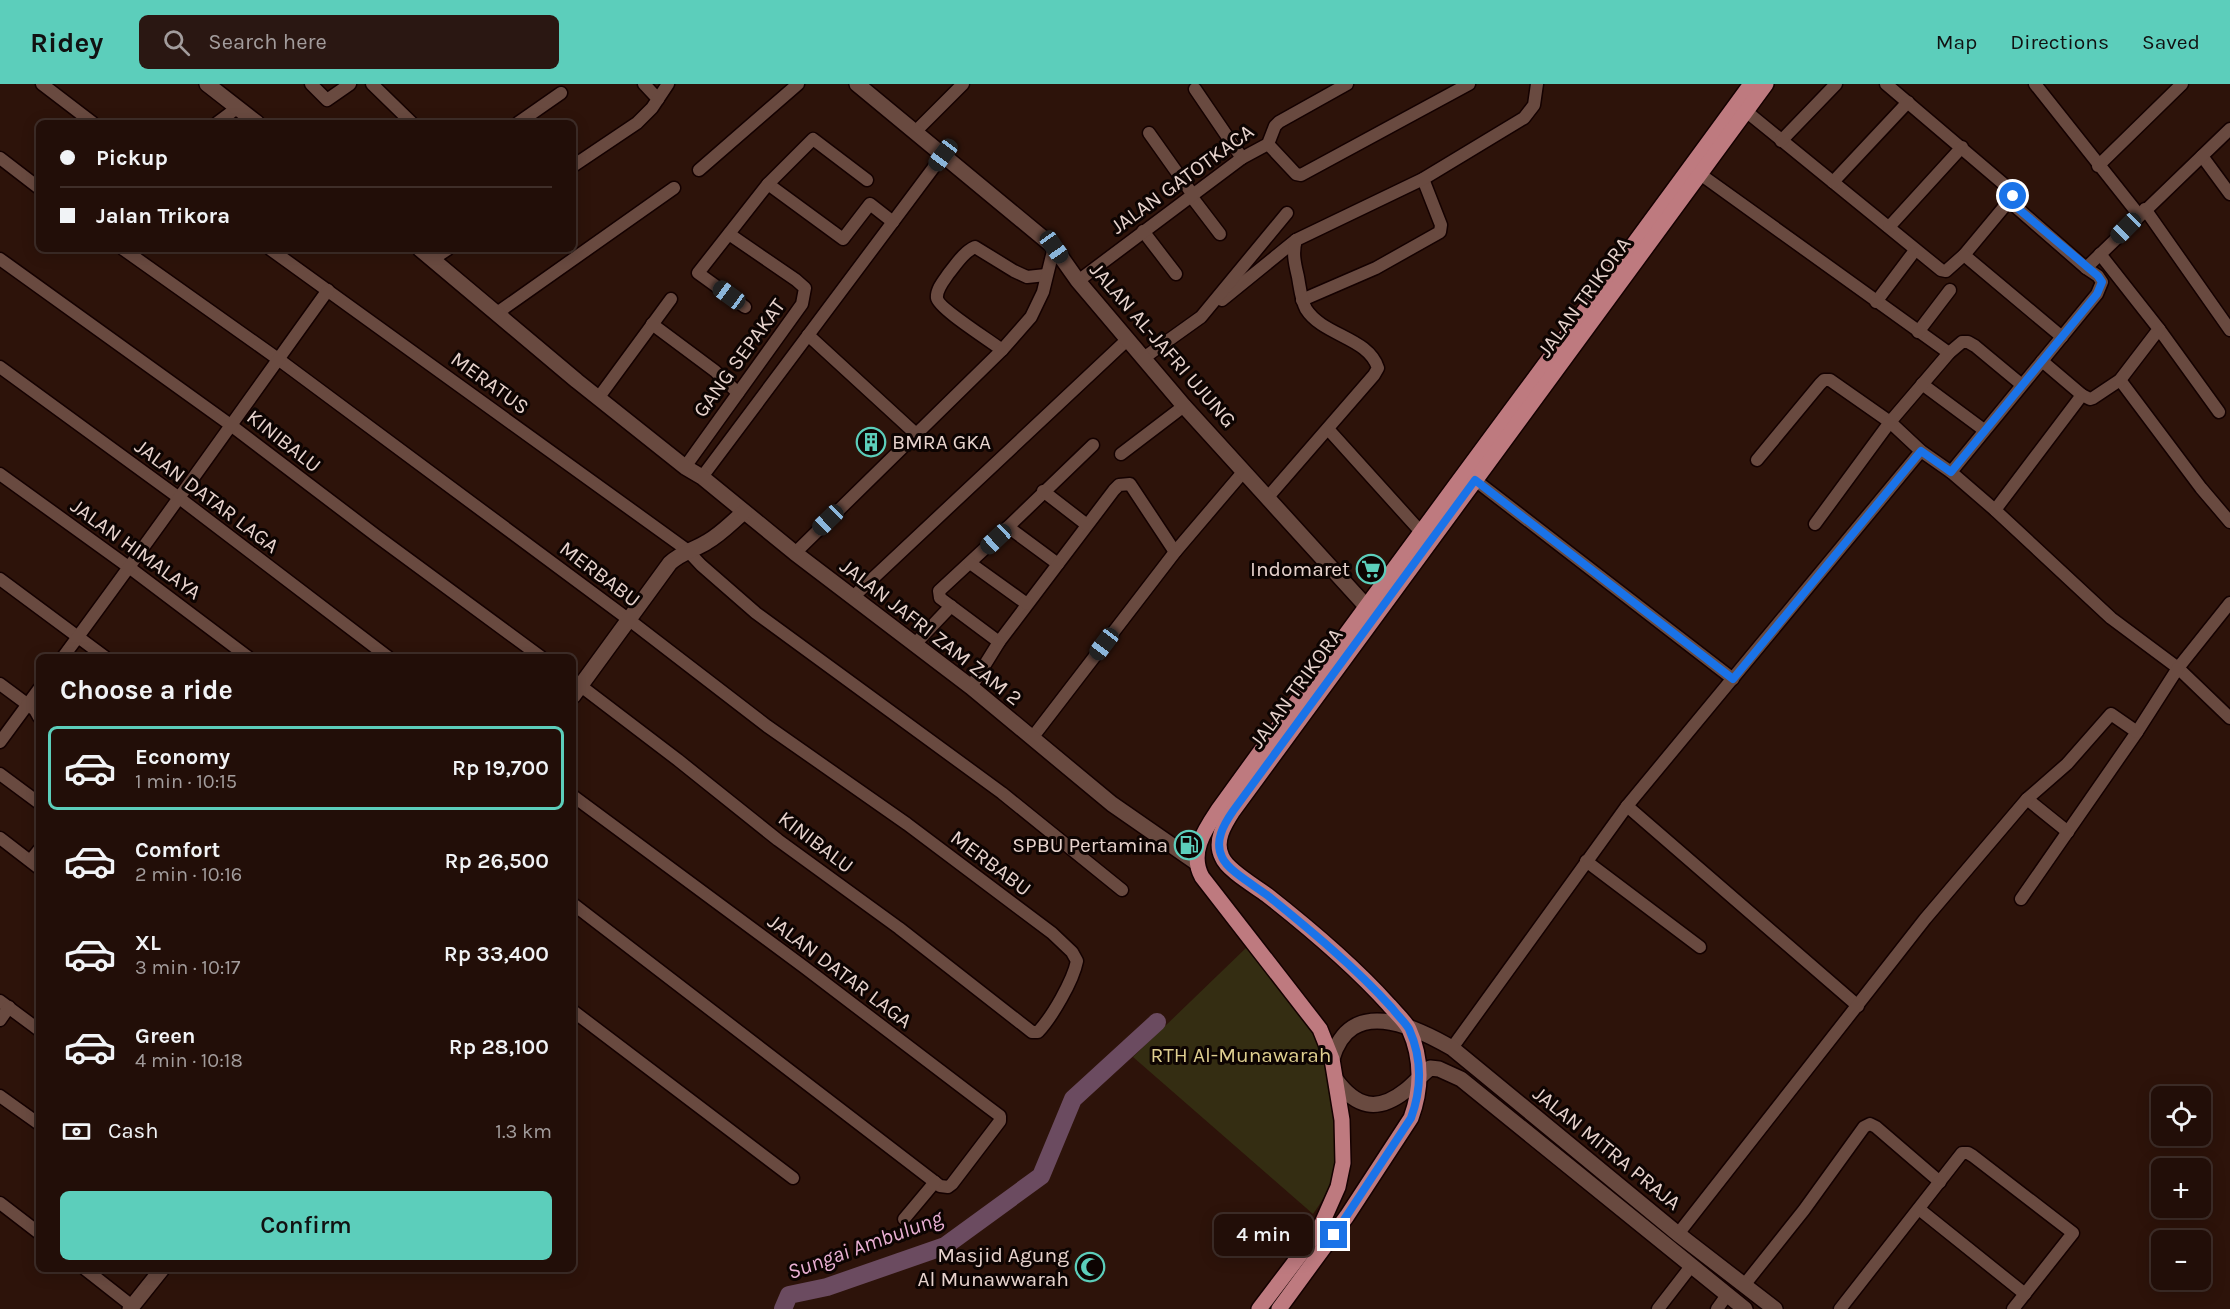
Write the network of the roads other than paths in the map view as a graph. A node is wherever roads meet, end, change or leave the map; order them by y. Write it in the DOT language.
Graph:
graph roads {
  1 [pos="42,84"];
  2 [pos="311,84"];
  3 [pos="350,84"];
  4 [pos="372,84"];
  5 [pos="644,84"];
  6 [pos="668,84"];
  7 [pos="798,84"];
  8 [pos="963,84"];
  9 [pos="1347,84"];
  10 [pos="1469,84"];
  11 [pos="1751,84"];
  12 [pos="1766,84"];
  13 [pos="1836,84"];
  14 [pos="1886,84"];
  15 [pos="2035,84"];
  16 [pos="2182,84"];
  17 [pos="860,85"];
  18 [pos="213,86"];
  19 [pos="1534,86"];
  20 [pos="1195,89"];
  21 [pos="561,93"];
  22 [pos="658,99"];
  23 [pos="1908,102"];
  24 [pos="237,108"];
  25 [pos="1747,112"];
  26 [pos="89,120"];
  27 [pos="221,120"];
  28 [pos="253,120"];
  29 [pos="409,120"];
  30 [pos="522,120"];
  31 [pos="2230,129"];
  32 [pos="915,132"];
  33 [pos="1149,133"];
  34 [pos="1781,141"];
  35 [pos="1268,144"];
  36 [pos="1962,147"];
  37 [pos="943,155"];
  38 [pos="2202,156"];
  39 [pos="0,158"];
  40 [pos="1242,158"];
  41 [pos="576,164"];
  42 [pos="2098,165"];
  43 [pos="699,170"];
  44 [pos="1700,174"];
  45 [pos="1423,179"];
  46 [pos="867,180"];
  47 [pos="1833,182"];
  48 [pos="768,184"];
  49 [pos="36,186"];
  50 [pos="674,188"];
  51 [pos="2230,194"];
  52 [pos="1192,195"];
  53 [pos="2009,201"];
  54 [pos="2142,212"];
  55 [pos="1287,213"];
  56 [pos="893,222"];
  57 [pos="1888,227"];
  58 [pos="1143,231"];
  59 [pos="729,234"];
  60 [pos="1220,234"];
  61 [pos="1296,240"];
  62 [pos="1054,247"];
  63 [pos="127,252"];
  64 [pos="274,252"];
  65 [pos="424,252"];
  66 [pos="444,252"];
  67 [pos="1913,253"];
  68 [pos="2100,254"];
  69 [pos="1964,255"];
  70 [pos="0,259"];
  71 [pos="433,259"];
  72 [pos="2086,268"];
  73 [pos="1176,274"];
  74 [pos="1046,275"];
  75 [pos="1078,281"];
  76 [pos="328,290"];
  77 [pos="1950,290"];
  78 [pos="671,298"];
  79 [pos="1302,300"];
  80 [pos="1876,302"];
  81 [pos="745,307"];
  82 [pos="497,313"];
  83 [pos="1200,317"];
  84 [pos="652,324"];
  85 [pos="2159,328"];
  86 [pos="2230,330"];
  87 [pos="1917,332"];
  88 [pos="808,335"];
  89 [pos="2062,337"];
  90 [pos="1128,339"];
  91 [pos="1002,350"];
  92 [pos="1949,353"];
  93 [pos="1145,357"];
  94 [pos="278,359"];
  95 [pos="2042,361"];
  96 [pos="0,367"];
  97 [pos="2120,380"];
  98 [pos="1922,384"];
  99 [pos="2022,385"];
  100 [pos="738,393"];
  101 [pos="2082,395"];
  102 [pos="599,398"];
  103 [pos="1184,406"];
  104 [pos="2219,412"];
  105 [pos="1890,422"];
  106 [pos="232,426"];
  107 [pos="1328,429"];
  108 [pos="1984,430"];
  109 [pos="916,434"];
  110 [pos="1093,446"];
  111 [pos="1921,451"];
  112 [pos="1121,454"];
  113 [pos="1757,460"];
  114 [pos="685,466"];
  115 [pos="1244,471"];
  116 [pos="1951,472"];
  117 [pos="0,474"];
  118 [pos="702,477"];
  119 [pos="1475,480"];
  120 [pos="1043,491"];
  121 [pos="1268,497"];
  122 [pos="178,498"];
  123 [pos="1995,510"];
  124 [pos="744,512"];
  125 [pos="2230,522"];
  126 [pos="1815,524"];
  127 [pos="1087,525"];
  128 [pos="1008,526"];
  129 [pos="1421,532"];
  130 [pos="687,550"];
  131 [pos="1175,552"];
  132 [pos="795,553"];
  133 [pos="970,563"];
  134 [pos="1058,564"];
  135 [pos="130,568"];
  136 [pos="0,579"];
  137 [pos="853,597"];
  138 [pos="2230,603"];
  139 [pos="1028,604"];
  140 [pos="1365,605"];
  141 [pos="951,606"];
  142 [pos="628,619"];
  143 [pos="79,636"];
  144 [pos="999,642"];
  145 [pos="915,644"];
  146 [pos="65,654"];
  147 [pos="101,654"];
  148 [pos="244,654"];
  149 [pos="384,654"];
  150 [pos="537,654"];
  151 [pos="2178,668"];
  152 [pos="1323,676"];
  153 [pos="1733,679"];
  154 [pos="0,684"];
  155 [pos="971,687"];
  156 [pos="576,688"];
  157 [pos="36,693"];
  158 [pos="1310,693"];
  159 [pos="27,704"];
  160 [pos="36,712"];
  161 [pos="2230,718"];
  162 [pos="2137,732"];
  163 [pos="1032,738"];
  164 [pos="0,742"];
  165 [pos="0,774"];
  166 [pos="576,798"];
  167 [pos="2027,799"];
  168 [pos="36,801"];
  169 [pos="1627,806"];
  170 [pos="2068,832"];
  171 [pos="0,838"];
  172 [pos="36,859"];
  173 [pos="1586,861"];
  174 [pos="1197,863"];
  175 [pos="1122,890"];
  176 [pos="2021,899"];
  177 [pos="576,906"];
  178 [pos="1700,947"];
  179 [pos="4,1004"];
  180 [pos="1858,1006"];
  181 [pos="576,1013"];
  182 [pos="0,1020"];
  183 [pos="1408,1027"];
  184 [pos="36,1028"];
  185 [pos="1037,1032"];
  186 [pos="1452,1048"];
  187 [pos="1332,1059"];
  188 [pos="1420,1075"];
  189 [pos="1336,1080"];
  190 [pos="0,1096"];
  191 [pos="36,1122"];
  192 [pos="793,1178"];
  193 [pos="935,1182"];
  194 [pos="1940,1182"];
  195 [pos="0,1203"];
  196 [pos="1919,1209"];
  197 [pos="904,1219"];
  198 [pos="36,1231"];
  199 [pos="1678,1234"];
  200 [pos="1692,1265"];
  201 [pos="89,1272"];
  202 [pos="160,1272"];
  203 [pos="1745,1284"];
  204 [pos="2025,1294"];
  205 [pos="1727,1295"];
  206 [pos="131,1307"];
  207 [pos="1259,1309"];
  208 [pos="1279,1309"];
  209 [pos="1658,1309"];
  210 [pos="1717,1309"];
  211 [pos="1745,1309"];
  212 [pos="1775,1309"];
  213 [pos="1840,1309"];
  214 [pos="2013,1309"];
  1 -- 26 [label="street"];
  2 -- 3 [label="street"];
  4 -- 29 [label="street"];
  5 -- 22 [label="street"];
  6 -- 22 [label="street"];
  7 -- 43 [label="street"];
  8 -- 32 [label="street"];
  9 -- 35 [label="street, JALAN GATOTKACA"];
  10 -- 35 [label="street"];
  11 -- 129 [label="main road, JALAN TRIKORA"];
  12 -- 25 [label="main road, JALAN TRIKORA"];
  13 -- 34 [label="street"];
  14 -- 23 [label="street"];
  15 -- 42 [label="street"];
  16 -- 42 [label="street"];
  17 -- 32 [label="street, JALAN AL-JAFRI UJUNG"];
  18 -- 24 [label="street"];
  19 -- 45 [label="street"];
  20 -- 40 [label="street"];
  21 -- 30 [label="street"];
  22 -- 41 [label="street"];
  23 -- 36 [label="street"];
  23 -- 47 [label="street"];
  24 -- 27 [label="street"];
  24 -- 28 [label="street"];
  25 -- 34 [label="street"];
  25 -- 44 [label="main road, JALAN TRIKORA"];
  31 -- 38 [label="street"];
  32 -- 37 [label="street, JALAN AL-JAFRI UJUNG"];
  33 -- 52 [label="street"];
  34 -- 47 [label="street"];
  35 -- 40 [label="street, JALAN GATOTKACA"];
  36 -- 53 [label="street"];
  36 -- 57 [label="street"];
  37 -- 56 [label="street"];
  37 -- 62 [label="street, JALAN AL-JAFRI UJUNG"];
  38 -- 51 [label="street"];
  38 -- 54 [label="street"];
  39 -- 49 [label="street"];
  40 -- 52 [label="street, JALAN GATOTKACA"];
  42 -- 54 [label="street"];
  44 -- 80 [label="street"];
  44 -- 119 [label="main road, JALAN TRIKORA"];
  45 -- 61 [label="street"];
  45 -- 79 [label="street"];
  46 -- 48 [label="street"];
  47 -- 57 [label="street"];
  48 -- 56 [label="street"];
  48 -- 59 [label="street"];
  50 -- 82 [label="street"];
  52 -- 58 [label="street, JALAN GATOTKACA"];
  52 -- 60 [label="street"];
  53 -- 69 [label="street"];
  53 -- 72 [label="street"];
  54 -- 68 [label="street"];
  54 -- 86 [label="street"];
  55 -- 83 [label="street"];
  56 -- 88 [label="street"];
  57 -- 69 [label="street"];
  58 -- 73 [label="street"];
  58 -- 75 [label="street, JALAN GATOTKACA"];
  59 -- 81 [label="street"];
  59 -- 100 [label="street, GANG SEPAKAT"];
  61 -- 79 [label="street"];
  61 -- 83 [label="street"];
  62 -- 74 [label="street"];
  62 -- 75 [label="street, JALAN AL-JAFRI UJUNG"];
  63 -- 94 [label="street, MERBABU"];
  64 -- 76 [label="street, MERATUS"];
  65 -- 71 [label="street, JALAN JAFRI ZAM ZAM 2"];
  66 -- 71 [label="street"];
  67 -- 80 [label="street"];
  68 -- 72 [label="street"];
  68 -- 85 [label="street"];
  69 -- 89 [label="street"];
  70 -- 106 [label="street, KINIBALU"];
  71 -- 82 [label="street, JALAN JAFRI ZAM ZAM 2"];
  72 -- 89 [label="street"];
  74 -- 91 [label="street"];
  74 -- 91 [label="street"];
  75 -- 90 [label="street, JALAN AL-JAFRI UJUNG"];
  76 -- 94 [label="street"];
  76 -- 130 [label="street, MERATUS"];
  77 -- 87 [label="street"];
  78 -- 84 [label="street"];
  79 -- 107 [label="street"];
  80 -- 87 [label="street"];
  82 -- 102 [label="street, JALAN JAFRI ZAM ZAM 2"];
  83 -- 93 [label="street"];
  84 -- 100 [label="street"];
  84 -- 102 [label="street"];
  85 -- 97 [label="street"];
  85 -- 104 [label="street"];
  87 -- 92 [label="street"];
  88 -- 109 [label="street"];
  88 -- 118 [label="street"];
  89 -- 95 [label="street"];
  90 -- 93 [label="street, JALAN AL-JAFRI UJUNG"];
  90 -- 137 [label="street"];
  91 -- 109 [label="street"];
  92 -- 98 [label="street"];
  92 -- 99 [label="street"];
  93 -- 103 [label="street, JALAN AL-JAFRI UJUNG"];
  94 -- 106 [label="street"];
  94 -- 142 [label="street, MERBABU"];
  95 -- 99 [label="street"];
  95 -- 101 [label="street"];
  96 -- 122 [label="street, JALAN DATAR LAGA"];
  97 -- 101 [label="street"];
  97 -- 125 [label="street"];
  98 -- 105 [label="street"];
  98 -- 108 [label="street"];
  99 -- 108 [label="street"];
  100 -- 114 [label="street, GANG SEPAKAT"];
  101 -- 123 [label="street"];
  102 -- 114 [label="street, JALAN JAFRI ZAM ZAM 2"];
  103 -- 112 [label="street"];
  103 -- 115 [label="street, JALAN AL-JAFRI UJUNG"];
  105 -- 111 [label="street"];
  105 -- 113 [label="street"];
  105 -- 126 [label="street"];
  106 -- 122 [label="street"];
  106 -- 150 [label="street, KINIBALU"];
  107 -- 121 [label="street"];
  107 -- 129 [label="street"];
  108 -- 116 [label="street"];
  109 -- 132 [label="street"];
  110 -- 120 [label="street"];
  111 -- 116 [label="street"];
  111 -- 153 [label="street"];
  114 -- 118 [label="street, JALAN JAFRI ZAM ZAM 2"];
  115 -- 121 [label="street, JALAN AL-JAFRI UJUNG"];
  115 -- 131 [label="street"];
  116 -- 123 [label="street"];
  117 -- 135 [label="street, JALAN HIMALAYA"];
  118 -- 124 [label="street, JALAN JAFRI ZAM ZAM 2"];
  119 -- 152 [label="main road, JALAN TRIKORA"];
  119 -- 153 [label="street"];
  120 -- 127 [label="street"];
  120 -- 128 [label="street"];
  121 -- 140 [label="street, JALAN AL-JAFRI UJUNG"];
  122 -- 135 [label="street"];
  122 -- 149 [label="street, JALAN DATAR LAGA"];
  123 -- 151 [label="street"];
  124 -- 130 [label="street"];
  124 -- 132 [label="street, JALAN JAFRI ZAM ZAM 2"];
  127 -- 131 [label="street"];
  127 -- 134 [label="street"];
  128 -- 133 [label="street"];
  128 -- 134 [label="street"];
  129 -- 140 [label="main road, JALAN TRIKORA"];
  130 -- 142 [label="street"];
  130 -- 175 [label="street, MERATUS"];
  131 -- 163 [label="street"];
  132 -- 137 [label="street, JALAN JAFRI ZAM ZAM 2"];
  133 -- 139 [label="street"];
  133 -- 141 [label="street"];
  134 -- 139 [label="street"];
  135 -- 143 [label="street"];
  135 -- 148 [label="street, JALAN HIMALAYA"];
  136 -- 143 [label="street"];
  137 -- 145 [label="street, JALAN JAFRI ZAM ZAM 2"];
  138 -- 151 [label="street"];
  139 -- 144 [label="street"];
  140 -- 152 [label="main road, JALAN TRIKORA"];
  141 -- 144 [label="street"];
  141 -- 145 [label="street"];
  142 -- 156 [label="street"];
  142 -- 185 [label="street, MERBABU"];
  143 -- 146 [label="street"];
  143 -- 147 [label="street"];
  144 -- 155 [label="street"];
  145 -- 155 [label="street, JALAN JAFRI ZAM ZAM 2"];
  151 -- 161 [label="street"];
  151 -- 162 [label="street"];
  152 -- 158 [label="main road, JALAN TRIKORA"];
  153 -- 169 [label="street"];
  154 -- 159 [label="street"];
  155 -- 163 [label="street, JALAN JAFRI ZAM ZAM 2"];
  156 -- 185 [label="street, KINIBALU"];
  157 -- 159 [label="street"];
  158 -- 174 [label="main road, JALAN TRIKORA"];
  158 -- 183 [label="main road, JALAN TRIKORA"];
  159 -- 160 [label="street"];
  159 -- 164 [label="street"];
  162 -- 167 [label="street"];
  162 -- 170 [label="street"];
  163 -- 174 [label="street, JALAN JAFRI ZAM ZAM 2"];
  165 -- 168 [label="street"];
  166 -- 193 [label="street, JALAN DATAR LAGA"];
  167 -- 170 [label="street"];
  167 -- 180 [label="street"];
  169 -- 173 [label="street"];
  169 -- 180 [label="street"];
  170 -- 176 [label="street"];
  171 -- 172 [label="street"];
  173 -- 178 [label="street"];
  173 -- 186 [label="street"];
  174 -- 187 [label="main road"];
  177 -- 193 [label="street"];
  179 -- 182 [label="street"];
  179 -- 184 [label="street"];
  180 -- 199 [label="street"];
  181 -- 192 [label="street"];
  183 -- 186 [label="street, JALAN MITRA PRAJA"];
  183 -- 187 [label="street"];
  183 -- 188 [label="main road, JALAN TRIKORA"];
  186 -- 199 [label="street, JALAN MITRA PRAJA"];
  187 -- 189 [label="main road"];
  188 -- 189 [label="street"];
  188 -- 200 [label="street, JALAN MITRA PRAJA"];
  188 -- 208 [label="main road, JALAN TRIKORA"];
  189 -- 207 [label="main road"];
  190 -- 191 [label="street"];
  193 -- 197 [label="street"];
  194 -- 196 [label="street"];
  194 -- 203 [label="street"];
  194 -- 204 [label="street"];
  195 -- 198 [label="street"];
  196 -- 204 [label="street"];
  196 -- 213 [label="street"];
  199 -- 203 [label="street, JALAN MITRA PRAJA"];
  200 -- 205 [label="street, JALAN MITRA PRAJA"];
  200 -- 209 [label="street"];
  201 -- 206 [label="street"];
  202 -- 206 [label="street"];
  203 -- 212 [label="street, JALAN MITRA PRAJA"];
  204 -- 214 [label="street"];
  205 -- 210 [label="street"];
  205 -- 211 [label="street, JALAN MITRA PRAJA"];
}
